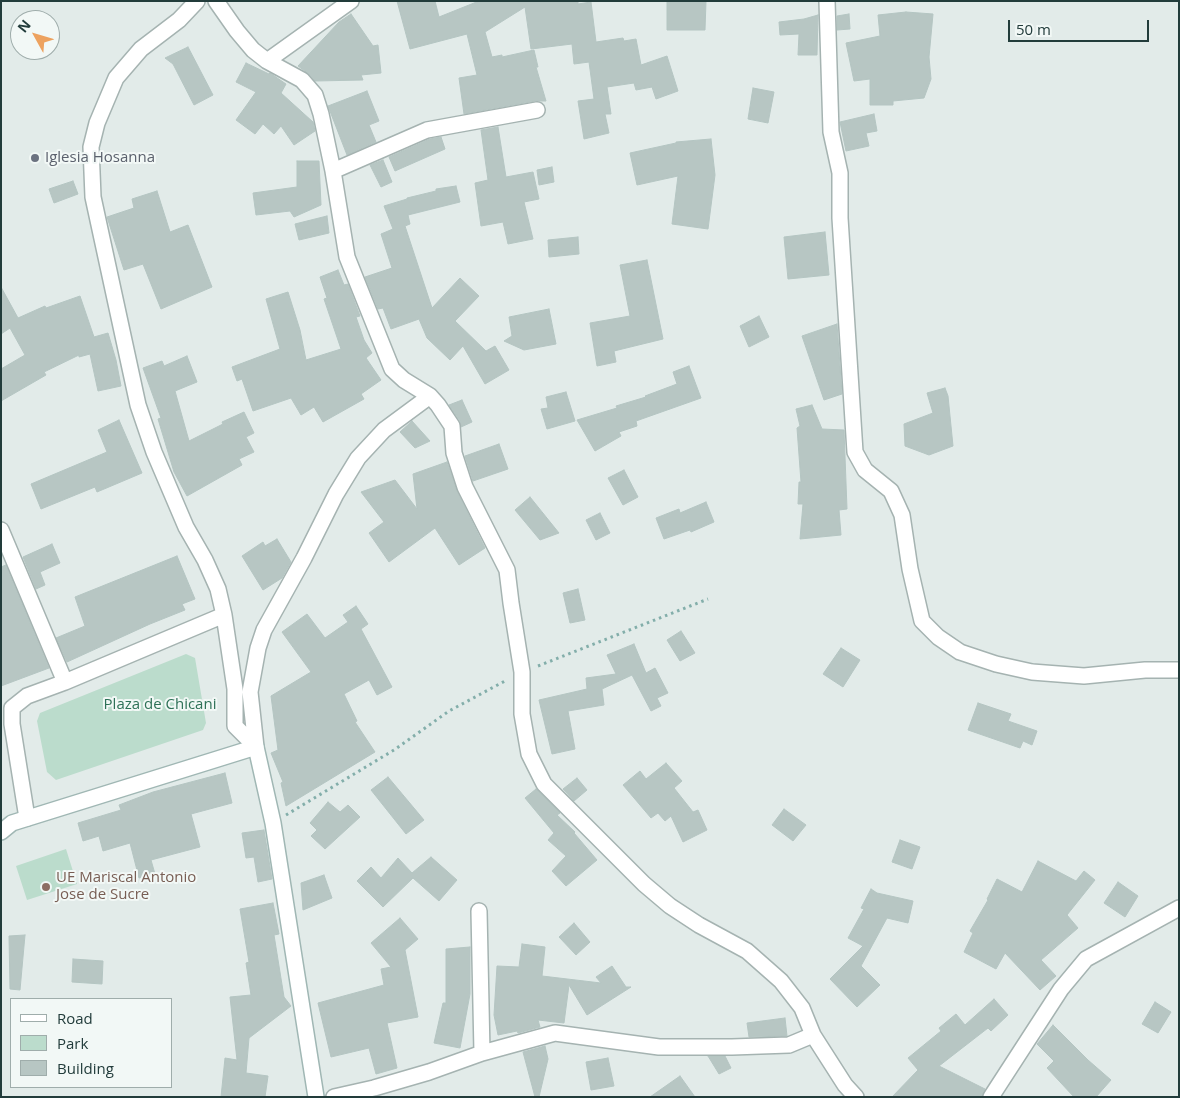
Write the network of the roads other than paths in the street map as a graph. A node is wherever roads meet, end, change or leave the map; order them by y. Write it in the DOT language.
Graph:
graph roads {
  1 [pos="197,1"];
  2 [pos="216,1"];
  3 [pos="351,1"];
  4 [pos="827,1"];
  5 [pos="267,61"];
  6 [pos="537,110"];
  7 [pos="333,171"];
  8 [pos="430,396"];
  9 [pos="1,530"];
  10 [pos="224,615"];
  11 [pos="1179,670"];
  12 [pos="65,682"];
  13 [pos="256,747"];
  14 [pos="27,818"];
  15 [pos="1,832"];
  16 [pos="1179,908"];
  17 [pos="479,910"];
  18 [pos="813,1035"];
  19 [pos="482,1053"];
  20 [pos="316,1097"];
  21 [pos="334,1097"];
  22 [pos="856,1097"];
  23 [pos="991,1097"];
  1 -- 10 [label="street"];
  2 -- 5 [label="street"];
  3 -- 5 [label="street"];
  4 -- 11 [label="street"];
  5 -- 7 [label="street"];
  6 -- 7 [label="street"];
  7 -- 8 [label="street"];
  8 -- 13 [label="street"];
  8 -- 18 [label="street"];
  9 -- 12 [label="street"];
  10 -- 12 [label="street"];
  10 -- 13 [label="street"];
  12 -- 14 [label="street"];
  13 -- 14 [label="street"];
  13 -- 20 [label="street"];
  14 -- 15 [label="street"];
  16 -- 23 [label="street"];
  17 -- 19 [label="street"];
  18 -- 19 [label="street"];
  18 -- 22 [label="street"];
  19 -- 21 [label="street"];
}
